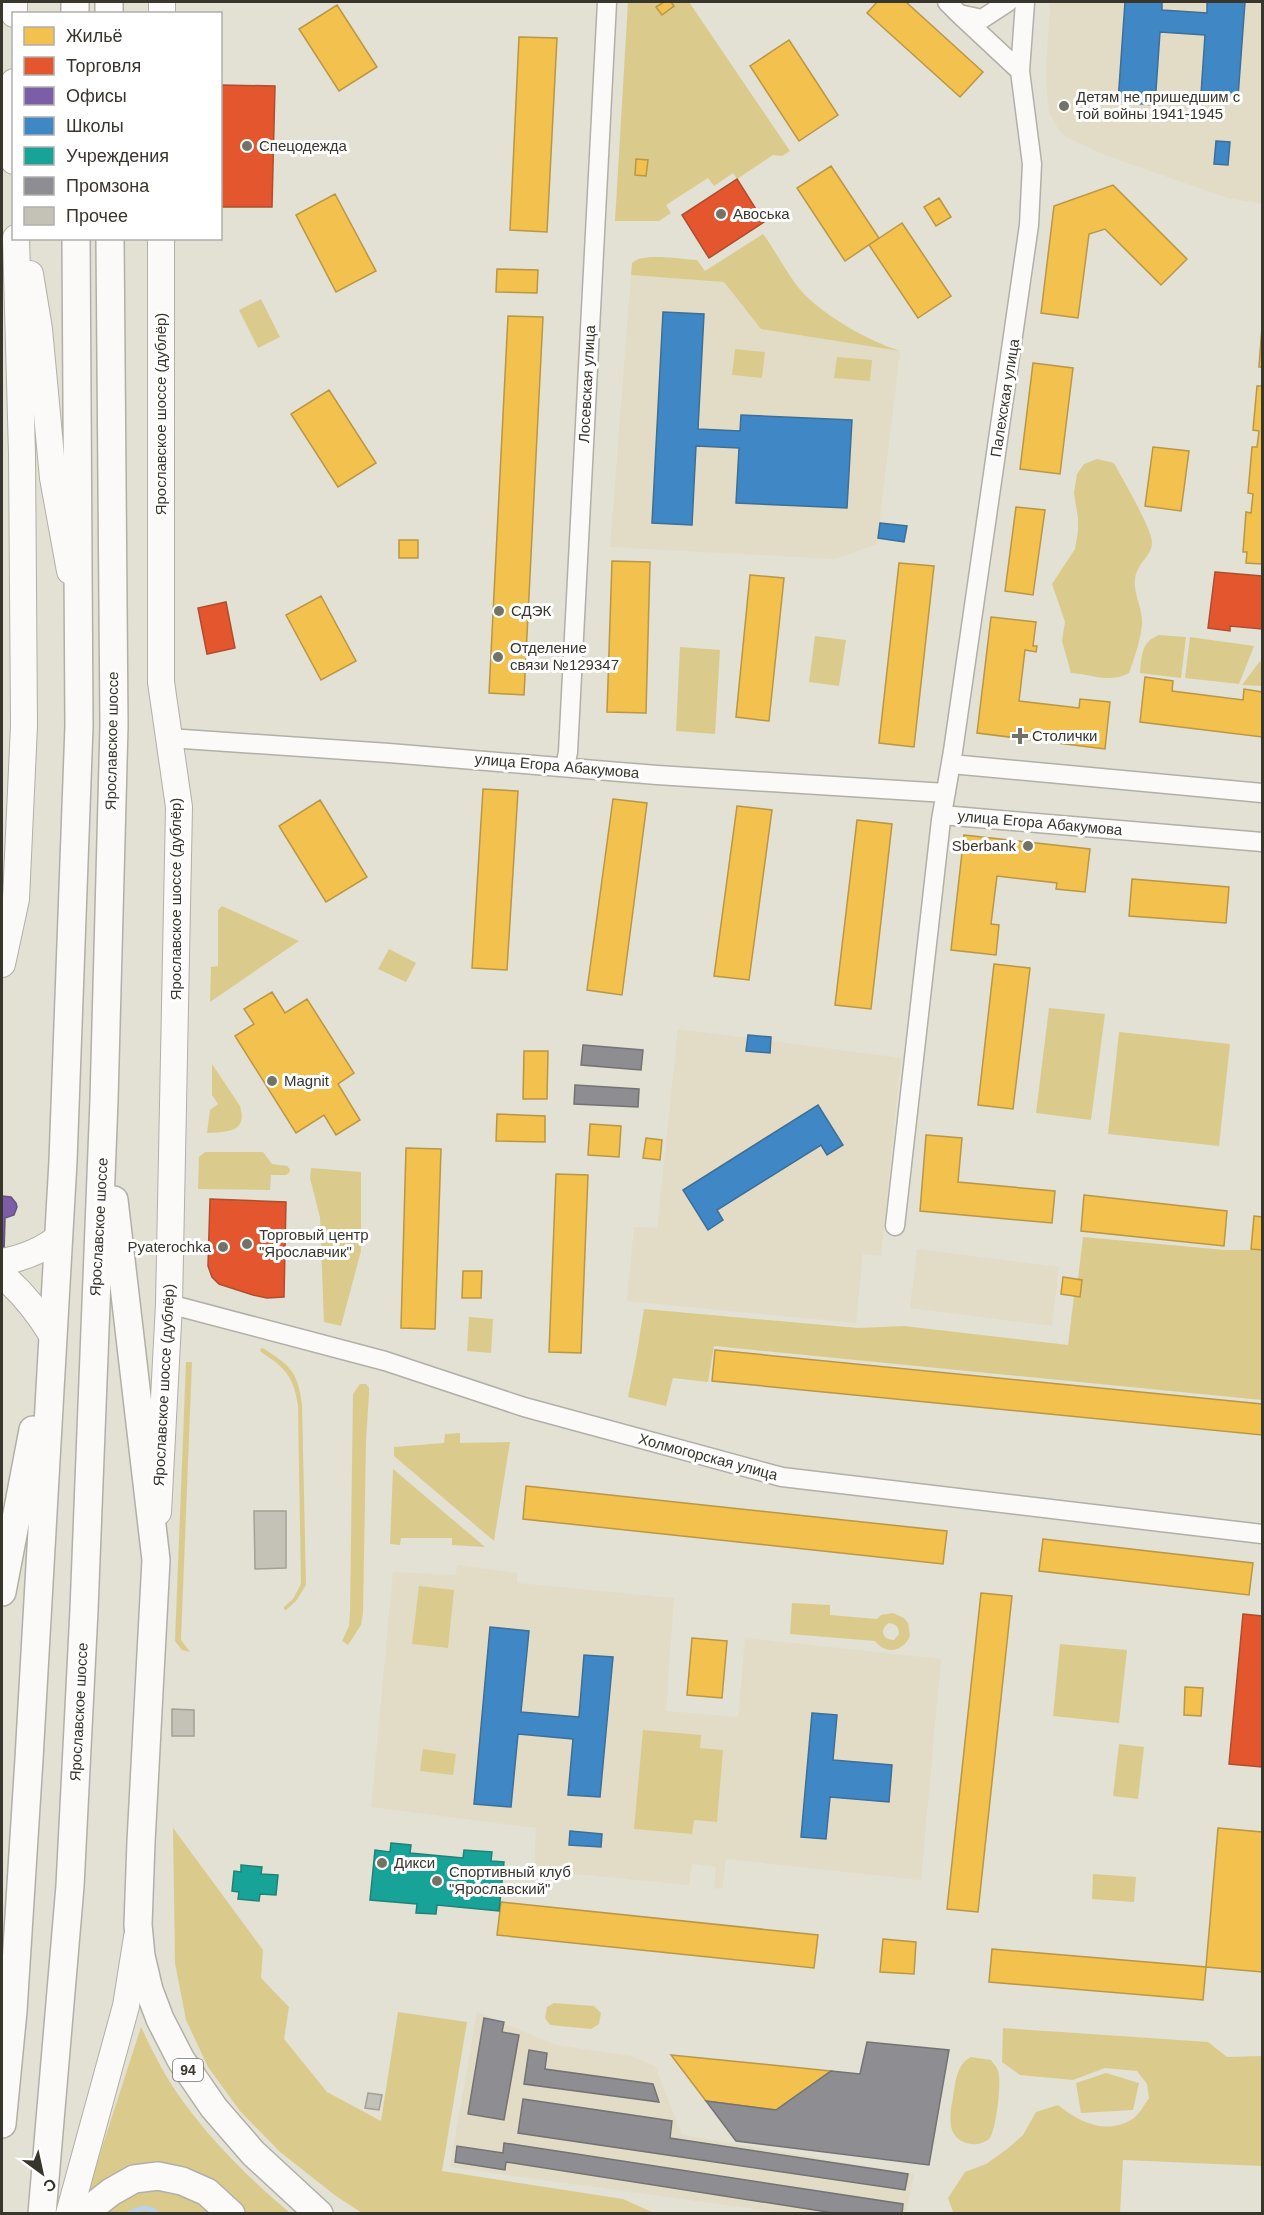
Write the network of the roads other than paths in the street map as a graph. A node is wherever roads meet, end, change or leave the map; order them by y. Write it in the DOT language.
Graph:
graph roads {
  1 [pos="607,2"];
  2 [pos="1008,2"];
  3 [pos="1025,2"];
  4 [pos="953,8"];
  5 [pos="1020,71"];
  6 [pos="16,240"];
  7 [pos="25,240"];
  8 [pos="76,240"];
  9 [pos="110,240"];
  10 [pos="162,240"];
  11 [pos="78,614"];
  12 [pos="169,738"];
  13 [pos="951,764"];
  14 [pos="565,767"];
  15 [pos="946,793"];
  16 [pos="1263,793"];
  17 [pos="942,815"];
  18 [pos="1263,842"];
  19 [pos="2,964"];
  20 [pos="104,1100"];
  21 [pos="894,1226"];
  22 [pos="59,1237"];
  23 [pos="2,1262"];
  24 [pos="2,1275"];
  25 [pos="169,1304"];
  26 [pos="52,1335"];
  27 [pos="1263,1534"];
  28 [pos="156,1560"];
  29 [pos="3,1582"];
  30 [pos="138,1925"];
  31 [pos="12,2012"];
  32 [pos="2,2039"];
  33 [pos="2,2124"];
  34 [pos="290,2186"];
  35 [pos="42,2214"];
  36 [pos="69,2214"];
  37 [pos="83,2214"];
  38 [pos="231,2214"];
  39 [pos="319,2214"];
  40 [pos="330,2214"];
  1 -- 14 [label="street, Лосевская улица"];
  2 -- 4 [label="street"];
  3 -- 5 [label="street, Палехская улица"];
  4 -- 5 [label="street"];
  5 -- 13 [label="street, Палехская улица"];
  6 -- 19 [label="street"];
  7 -- 11 [label="street"];
  8 -- 11 [label="main road"];
  9 -- 20 [label="main road, Ярославское шоссе"];
  10 -- 12 [label="street, Ярославское шоссе (дублёр)"];
  11 -- 22 [label="main road"];
  12 -- 14 [label="street, улица Егора Абакумова"];
  12 -- 25 [label="street, Ярославское шоссе (дублёр)"];
  13 -- 15 [label="street, Палехская улица"];
  13 -- 16 [label="street"];
  14 -- 15 [label="street, улица Егора Абакумова"];
  15 -- 17 [label="street, Палехская улица"];
  17 -- 18 [label="street, улица Егора Абакумова"];
  17 -- 21 [label="street, улица Егора Абакумова"];
  20 -- 28 [label="main road, Ярославское шоссе (дублёр)"];
  20 -- 35 [label="main road, Ярославское шоссе"];
  22 -- 23 [label="street"];
  22 -- 26 [label="main road"];
  24 -- 26 [label="street"];
  25 -- 27 [label="street, Холмогорская улица"];
  25 -- 28 [label="street, Ярославское шоссе (дублёр)"];
  26 -- 29 [label="main road"];
  26 -- 31 [label="main road"];
  28 -- 30 [label="main road, Ярославское шоссе (дублёр)"];
  30 -- 34 [label="main road, 94"];
  30 -- 36 [label="street, Ярославское шоссе (дублёр)"];
  31 -- 32 [label="main road"];
  31 -- 33 [label="main road"];
  34 -- 39 [label="main road, 94"];
  34 -- 40 [label="main road, 94"];
  37 -- 38 [label="main road"];
}
